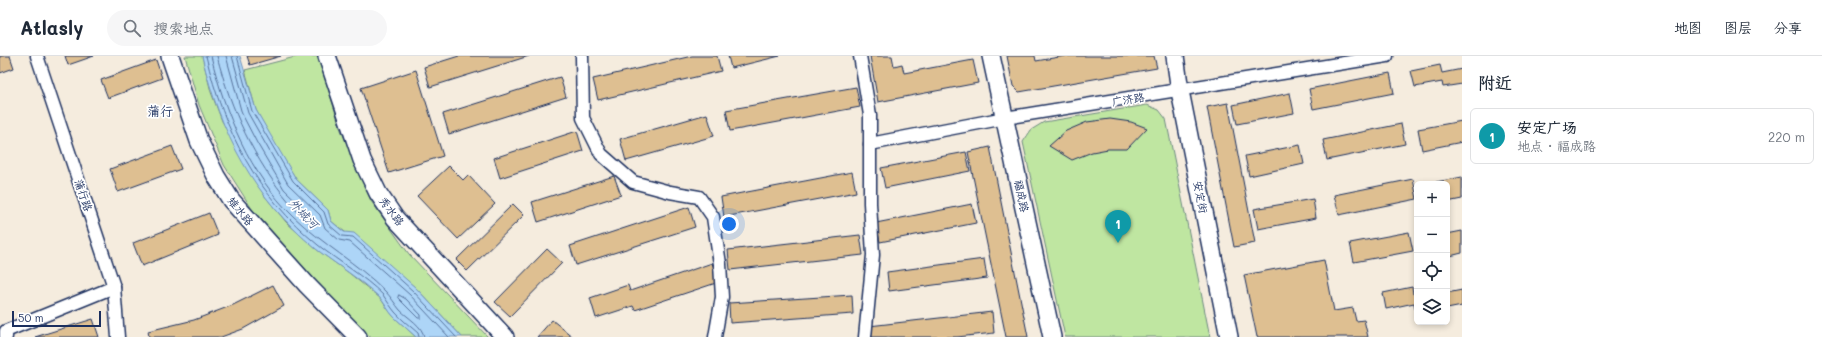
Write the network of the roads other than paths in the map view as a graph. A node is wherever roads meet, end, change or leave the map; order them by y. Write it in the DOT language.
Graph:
graph roads {
  1 [pos="37,56"];
  2 [pos="170,56"];
  3 [pos="327,56"];
  4 [pos="582,56"];
  5 [pos="860,56"];
  6 [pos="991,56"];
  7 [pos="1175,56"];
  8 [pos="1387,56"];
  9 [pos="1180,90"];
  10 [pos="1005,118"];
  11 [pos="870,144"];
  12 [pos="114,287"];
  13 [pos="6,337"];
  14 [pos="118,337"];
  15 [pos="358,337"];
  16 [pos="505,337"];
  17 [pos="715,337"];
  18 [pos="865,337"];
  19 [pos="1052,337"];
  20 [pos="1229,337"];
  1 -- 12 [label="street, 蒲行路"];
  2 -- 15 [label="street, 雉水路"];
  3 -- 16 [label="street, 秀水路"];
  4 -- 17 [label="street"];
  5 -- 11 [label="street"];
  6 -- 10 [label="street, 福成路"];
  7 -- 9 [label="street, 安定街"];
  8 -- 9 [label="street, 广济路"];
  9 -- 10 [label="street, 广济路"];
  9 -- 20 [label="street, 安定街"];
  10 -- 11 [label="street, 广济路"];
  10 -- 19 [label="street, 福成路"];
  11 -- 18 [label="street"];
  12 -- 13 [label="street"];
  12 -- 14 [label="street, 蒲行路"];
}
